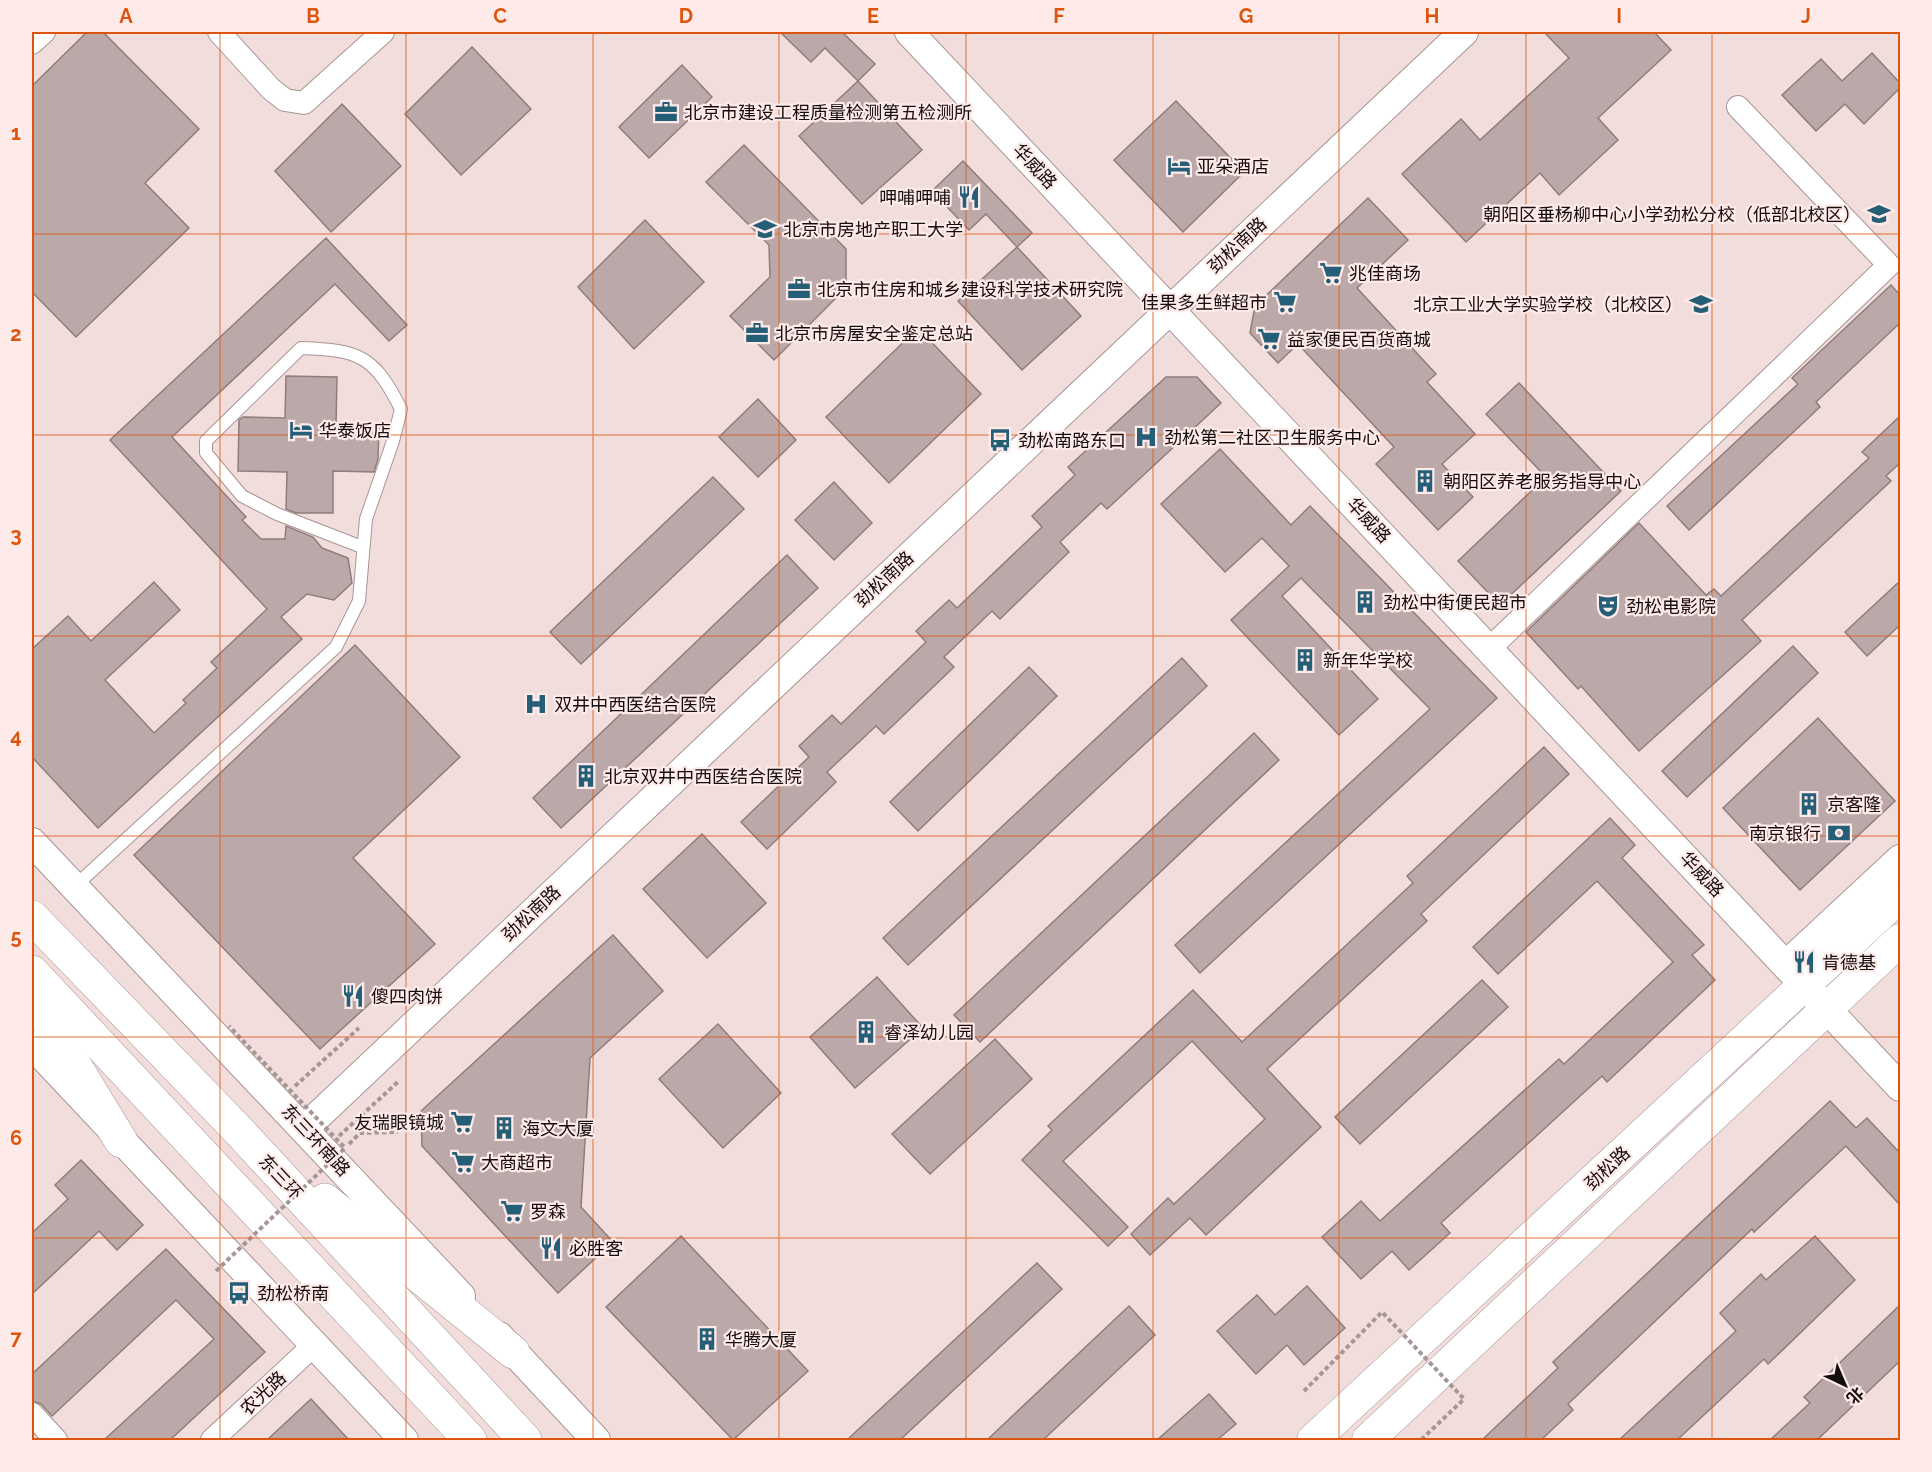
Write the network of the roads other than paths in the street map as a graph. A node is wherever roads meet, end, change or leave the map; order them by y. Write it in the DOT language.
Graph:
graph roads {
  1 [pos="44,32"];
  2 [pos="219,32"];
  3 [pos="383,32"];
  4 [pos="909,32"];
  5 [pos="1464,32"];
  6 [pos="32,43"];
  7 [pos="1738,107"];
  8 [pos="1170,308"];
  9 [pos="362,547"];
  10 [pos="1490,648"];
  11 [pos="32,842"];
  12 [pos="1900,859"];
  13 [pos="74,887"];
  14 [pos="1900,896"];
  15 [pos="32,917"];
  16 [pos="1900,940"];
  17 [pos="32,972"];
  18 [pos="1796,974"];
  19 [pos="32,995"];
  20 [pos="1828,1008"];
  21 [pos="32,1045"];
  22 [pos="1900,1087"];
  23 [pos="305,1128"];
  24 [pos="238,1130"];
  25 [pos="121,1141"];
  26 [pos="314,1345"];
  27 [pos="513,1352"];
  28 [pos="32,1414"];
  29 [pos="56,1440"];
  30 [pos="212,1440"];
  31 [pos="404,1440"];
  32 [pos="470,1440"];
  33 [pos="525,1440"];
  34 [pos="596,1440"];
  35 [pos="1313,1440"];
  36 [pos="1368,1440"];
  1 -- 6 [label="street"];
  2 -- 3 [label="street"];
  4 -- 8 [label="street, 华威路"];
  5 -- 8 [label="street, 劲松南路"];
  7 -- 10 [label="street"];
  8 -- 10 [label="street, 华威路"];
  8 -- 23 [label="street, 劲松南路"];
  9 -- 9 [label="lane"];
  9 -- 13 [label="lane"];
  10 -- 18 [label="street, 华威路"];
  11 -- 13 [label="street, 东三环南路"];
  12 -- 18 [label="street"];
  13 -- 23 [label="street, 东三环南路"];
  14 -- 18 [label="main road, 劲松路"];
  15 -- 24 [label="highway, 东三环"];
  16 -- 20 [label="main road, 劲松路"];
  17 -- 32 [label="highway"];
  18 -- 20 [label="street, 华威路"];
  18 -- 35 [label="main road, 劲松路"];
  19 -- 25 [label="highway"];
  20 -- 22 [label="street, 华威路"];
  20 -- 36 [label="main road, 劲松路"];
  21 -- 25 [label="street"];
  23 -- 27 [label="street, 东三环南路"];
  24 -- 27 [label="highway"];
  24 -- 33 [label="highway, 东三环"];
  25 -- 26 [label="street"];
  26 -- 30 [label="street, 农光路"];
  26 -- 31 [label="street"];
  27 -- 34 [label="street, 东三环南路"];
  28 -- 29 [label="street"];
}
